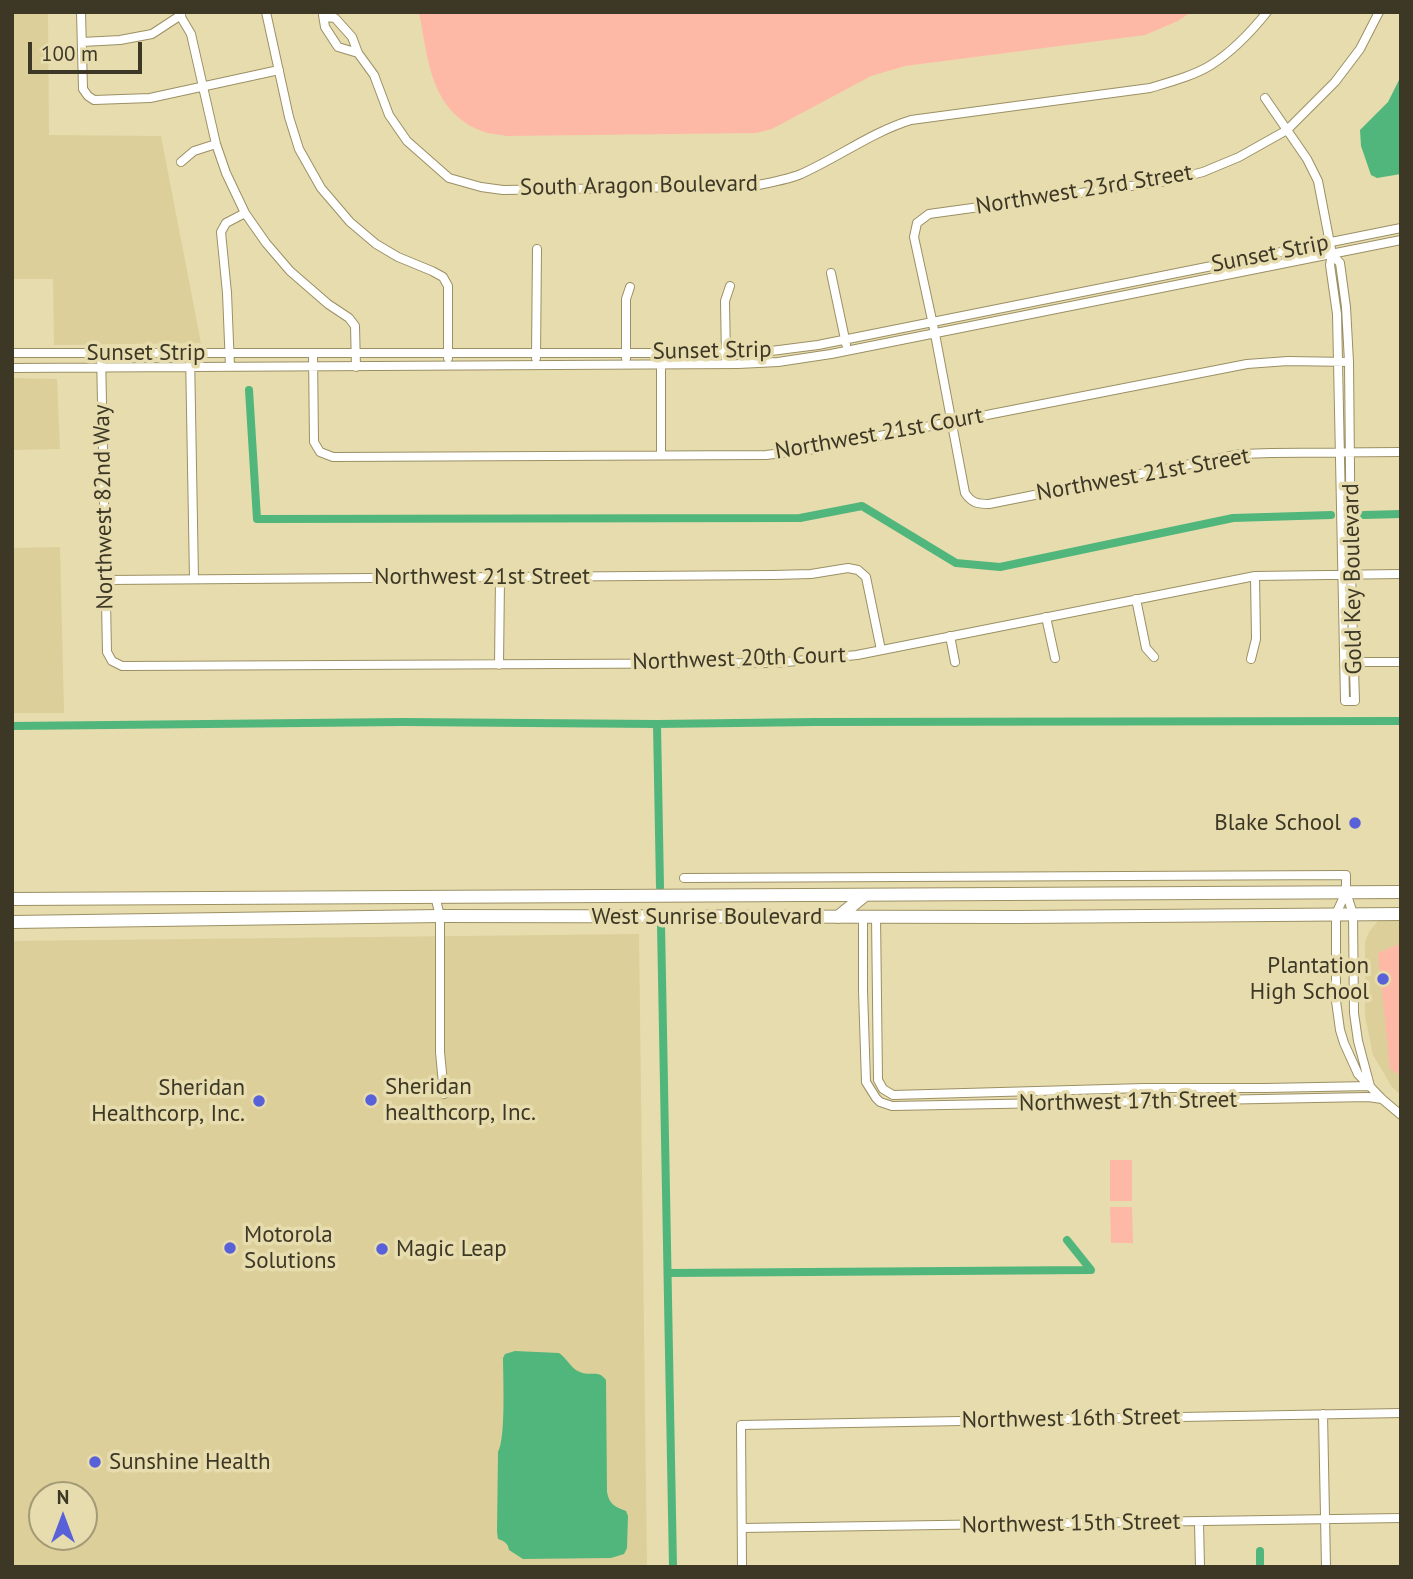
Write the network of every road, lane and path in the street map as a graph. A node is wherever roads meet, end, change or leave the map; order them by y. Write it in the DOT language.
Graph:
graph roads {
  1 [pos="81,12"];
  2 [pos="266,12"];
  3 [pos="1267,12"];
  4 [pos="1379,12"];
  5 [pos="179,14"];
  6 [pos="323,15"];
  7 [pos="347,31"];
  8 [pos="82,42"];
  9 [pos="336,43"];
  10 [pos="358,53"];
  11 [pos="279,70"];
  12 [pos="203,87"];
  13 [pos="1265,98"];
  14 [pos="1287,130"];
  15 [pos="216,144"];
  16 [pos="181,162"];
  17 [pos="245,213"];
  18 [pos="1401,228"];
  19 [pos="1401,240"];
  20 [pos="1330,242"];
  21 [pos="537,249"];
  22 [pos="1332,254"];
  23 [pos="831,273"];
  24 [pos="730,286"];
  25 [pos="630,287"];
  26 [pos="931,322"];
  27 [pos="935,334"];
  28 [pos="845,339"];
  29 [pos="848,351"];
  30 [pos="190,352"];
  31 [pos="12,353"];
  32 [pos="101,353"];
  33 [pos="229,353"];
  34 [pos="536,353"];
  35 [pos="626,353"];
  36 [pos="660,353"];
  37 [pos="726,353"];
  38 [pos="313,354"];
  39 [pos="355,354"];
  40 [pos="448,354"];
  41 [pos="1338,362"];
  42 [pos="1349,362"];
  43 [pos="626,364"];
  44 [pos="661,364"];
  45 [pos="726,364"];
  46 [pos="448,365"];
  47 [pos="536,365"];
  48 [pos="190,367"];
  49 [pos="230,367"];
  50 [pos="313,367"];
  51 [pos="356,367"];
  52 [pos="12,368"];
  53 [pos="101,368"];
  54 [pos="951,422"];
  55 [pos="1340,452"];
  56 [pos="1350,452"];
  57 [pos="1401,452"];
  58 [pos="661,455"];
  59 [pos="1347,574"];
  60 [pos="1401,574"];
  61 [pos="1255,576"];
  62 [pos="500,578"];
  63 [pos="194,579"];
  64 [pos="106,580"];
  65 [pos="1136,599"];
  66 [pos="1046,617"];
  67 [pos="950,636"];
  68 [pos="881,650"];
  69 [pos="1154,657"];
  70 [pos="1055,658"];
  71 [pos="1251,659"];
  72 [pos="112,661"];
  73 [pos="954,662"];
  74 [pos="1344,662"];
  75 [pos="1354,662"];
  76 [pos="1401,662"];
  77 [pos="499,665"];
  78 [pos="872,877"];
  79 [pos="684,878"];
  80 [pos="1346,892"];
  81 [pos="1401,892"];
  82 [pos="865,895"];
  83 [pos="435,896"];
  84 [pos="12,899"];
  85 [pos="1336,914"];
  86 [pos="1353,914"];
  87 [pos="1401,914"];
  88 [pos="440,916"];
  89 [pos="870,916"];
  90 [pos="838,917"];
  91 [pos="12,922"];
  92 [pos="1370,1086"];
  93 [pos="444,1094"];
  94 [pos="1382,1099"];
  95 [pos="1401,1115"];
  96 [pos="1401,1413"];
  97 [pos="1323,1415"];
  98 [pos="1401,1518"];
  99 [pos="1325,1520"];
  100 [pos="1199,1522"];
  101 [pos="742,1528"];
  102 [pos="742,1567"];
  103 [pos="1199,1567"];
  104 [pos="1326,1567"];
  1 -- 8 [label="street"];
  2 -- 11 [label="street"];
  3 -- 10 [label="street, South Aragon Boulevard"];
  4 -- 14 [label="street, Northwest 23rd Street"];
  5 -- 8 [label="street"];
  5 -- 12 [label="street"];
  6 -- 7 [label="street"];
  6 -- 9 [label="street"];
  7 -- 9 [label="street"];
  7 -- 10 [label="street, South Aragon Boulevard"];
  8 -- 12 [label="street"];
  9 -- 10 [label="street"];
  11 -- 12 [label="street"];
  11 -- 40 [label="street"];
  12 -- 15 [label="street"];
  13 -- 14 [label="street, Gold Key Boulevard"];
  14 -- 20 [label="street, Gold Key Boulevard"];
  14 -- 26 [label="street, Northwest 23rd Street"];
  15 -- 16 [label="street"];
  15 -- 17 [label="street"];
  17 -- 33 [label="street"];
  17 -- 39 [label="street"];
  18 -- 20 [label="street, Sunset Strip"];
  19 -- 22 [label="street, Sunset Strip"];
  20 -- 22 [label="street, Gold Key Boulevard"];
  20 -- 26 [label="street, Sunset Strip"];
  21 -- 34 [label="street"];
  22 -- 27 [label="street, Sunset Strip"];
  22 -- 41 [label="street, Gold Key Boulevard"];
  22 -- 42 [label="street, Gold Key Boulevard"];
  23 -- 28 [label="street"];
  24 -- 37 [label="street"];
  25 -- 35 [label="street"];
  26 -- 27 [label="street"];
  26 -- 28 [label="street, Sunset Strip"];
  27 -- 29 [label="street, Sunset Strip"];
  27 -- 54 [label="street"];
  28 -- 29 [label="street"];
  28 -- 37 [label="street, Sunset Strip"];
  29 -- 45 [label="street, Sunset Strip"];
  30 -- 32 [label="street, Sunset Strip"];
  30 -- 33 [label="street, Sunset Strip"];
  30 -- 48 [label="street"];
  31 -- 32 [label="street, Sunset Strip"];
  32 -- 53 [label="street, Northwest 82nd Way"];
  33 -- 38 [label="street, Sunset Strip"];
  33 -- 49 [label="street"];
  34 -- 35 [label="street, Sunset Strip"];
  34 -- 40 [label="street, Sunset Strip"];
  34 -- 47 [label="street"];
  35 -- 36 [label="street, Sunset Strip"];
  35 -- 43 [label="street"];
  36 -- 37 [label="street, Sunset Strip"];
  36 -- 44 [label="street"];
  37 -- 45 [label="street"];
  38 -- 39 [label="street, Sunset Strip"];
  38 -- 50 [label="street"];
  39 -- 40 [label="street, Sunset Strip"];
  39 -- 51 [label="street"];
  40 -- 46 [label="street"];
  41 -- 42 [label="street, Northwest 21st Court"];
  41 -- 54 [label="street, Northwest 21st Court"];
  41 -- 55 [label="street, Gold Key Boulevard"];
  42 -- 56 [label="street, Gold Key Boulevard"];
  43 -- 44 [label="street, Sunset Strip"];
  43 -- 47 [label="street, Sunset Strip"];
  44 -- 45 [label="street, Sunset Strip"];
  44 -- 58 [label="street"];
  46 -- 47 [label="street, Sunset Strip"];
  46 -- 51 [label="street, Sunset Strip"];
  48 -- 49 [label="street, Sunset Strip"];
  48 -- 53 [label="street, Sunset Strip"];
  48 -- 63 [label="street"];
  49 -- 50 [label="street, Sunset Strip"];
  50 -- 51 [label="street, Sunset Strip"];
  50 -- 58 [label="street, Northwest 21st Court"];
  52 -- 53 [label="street, Sunset Strip"];
  53 -- 64 [label="street, Northwest 82nd Way"];
  54 -- 55 [label="street, Northwest 21st Street"];
  54 -- 58 [label="street, Northwest 21st Court"];
  55 -- 56 [label="street, Northwest 21st Street"];
  55 -- 59 [label="street, Gold Key Boulevard"];
  56 -- 57 [label="street, Northwest 21st Street"];
  56 -- 59 [label="street, Gold Key Boulevard"];
  59 -- 60 [label="street, Northwest 20th Court"];
  59 -- 61 [label="street, Northwest 20th Court"];
  59 -- 74 [label="street, Gold Key Boulevard"];
  59 -- 75 [label="street, Gold Key Boulevard"];
  61 -- 65 [label="street, Northwest 20th Court"];
  61 -- 71 [label="street"];
  62 -- 63 [label="street, Northwest 21st Street"];
  62 -- 68 [label="street, Northwest 21st Street"];
  62 -- 77 [label="street"];
  63 -- 64 [label="street, Northwest 21st Street"];
  64 -- 72 [label="street, Northwest 82nd Way"];
  65 -- 66 [label="street, Northwest 20th Court"];
  65 -- 69 [label="street"];
  66 -- 67 [label="street, Northwest 20th Court"];
  66 -- 70 [label="street"];
  67 -- 68 [label="street, Northwest 20th Court"];
  67 -- 73 [label="street"];
  68 -- 77 [label="street, Northwest 20th Court"];
  72 -- 77 [label="street, Northwest 20th Court"];
  74 -- 75 [label="street"];
  74 -- 75 [label="street, Gold Key Boulevard"];
  75 -- 76 [label="street"];
  78 -- 79 [label="street"];
  78 -- 80 [label="street"];
  78 -- 82 [label="street"];
  80 -- 81 [label="highway, West Sunrise Boulevard"];
  80 -- 82 [label="highway, West Sunrise Boulevard"];
  80 -- 85 [label="street"];
  80 -- 86 [label="street"];
  82 -- 83 [label="highway, West Sunrise Boulevard"];
  82 -- 90 [label="highway"];
  83 -- 84 [label="highway, West Sunrise Boulevard"];
  83 -- 88 [label="street"];
  85 -- 86 [label="highway, West Sunrise Boulevard"];
  85 -- 89 [label="highway, West Sunrise Boulevard"];
  85 -- 92 [label="street"];
  86 -- 87 [label="highway, West Sunrise Boulevard"];
  86 -- 92 [label="street"];
  88 -- 90 [label="highway, West Sunrise Boulevard"];
  88 -- 91 [label="highway, West Sunrise Boulevard"];
  88 -- 93 [label="street"];
  89 -- 90 [label="highway, West Sunrise Boulevard"];
  89 -- 92 [label="street, Northwest 17th Street"];
  89 -- 94 [label="street, Northwest 17th Street"];
  92 -- 94 [label="street"];
  94 -- 95 [label="street"];
  96 -- 97 [label="street, Northwest 16th Street"];
  97 -- 99 [label="street"];
  97 -- 101 [label="street, Northwest 16th Street"];
  98 -- 99 [label="street, Northwest 15th Street"];
  99 -- 100 [label="street, Northwest 15th Street"];
  99 -- 104 [label="street"];
  100 -- 101 [label="street, Northwest 15th Street"];
  100 -- 103 [label="street"];
  101 -- 102 [label="street"];
}
